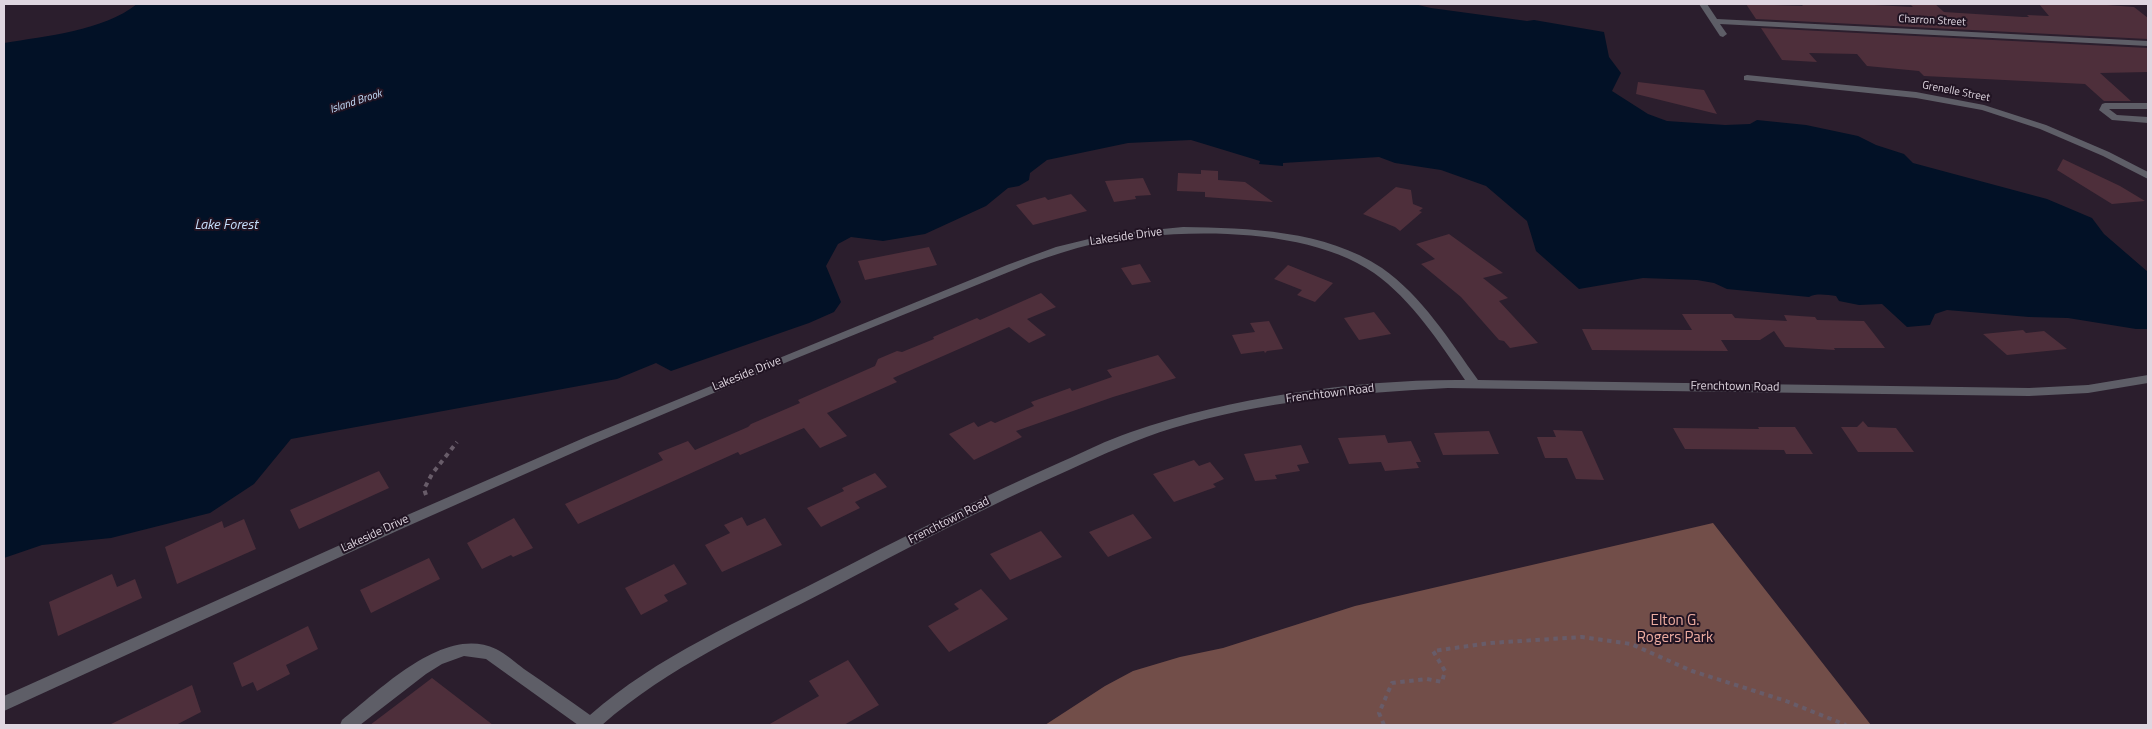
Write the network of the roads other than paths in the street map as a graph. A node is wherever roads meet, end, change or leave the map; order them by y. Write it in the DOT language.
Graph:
graph roads {
  1 [pos="1703,4"];
  2 [pos="1714,21"];
  3 [pos="1723,34"];
  4 [pos="2148,44"];
  5 [pos="1747,78"];
  6 [pos="2148,106"];
  7 [pos="2148,120"];
  8 [pos="2148,176"];
  9 [pos="2148,379"];
  10 [pos="1474,384"];
  11 [pos="4,704"];
  12 [pos="348,725"];
  13 [pos="590,725"];
  1 -- 2 [label="street"];
  2 -- 3 [label="street"];
  2 -- 4 [label="street, Charron Street"];
  5 -- 8 [label="street, Grenelle Street"];
  6 -- 7 [label="street"];
  9 -- 10 [label="street, Frenchtown Road"];
  10 -- 11 [label="street, Lakeside Drive"];
  10 -- 13 [label="street, Frenchtown Road"];
  12 -- 13 [label="street"];
}
